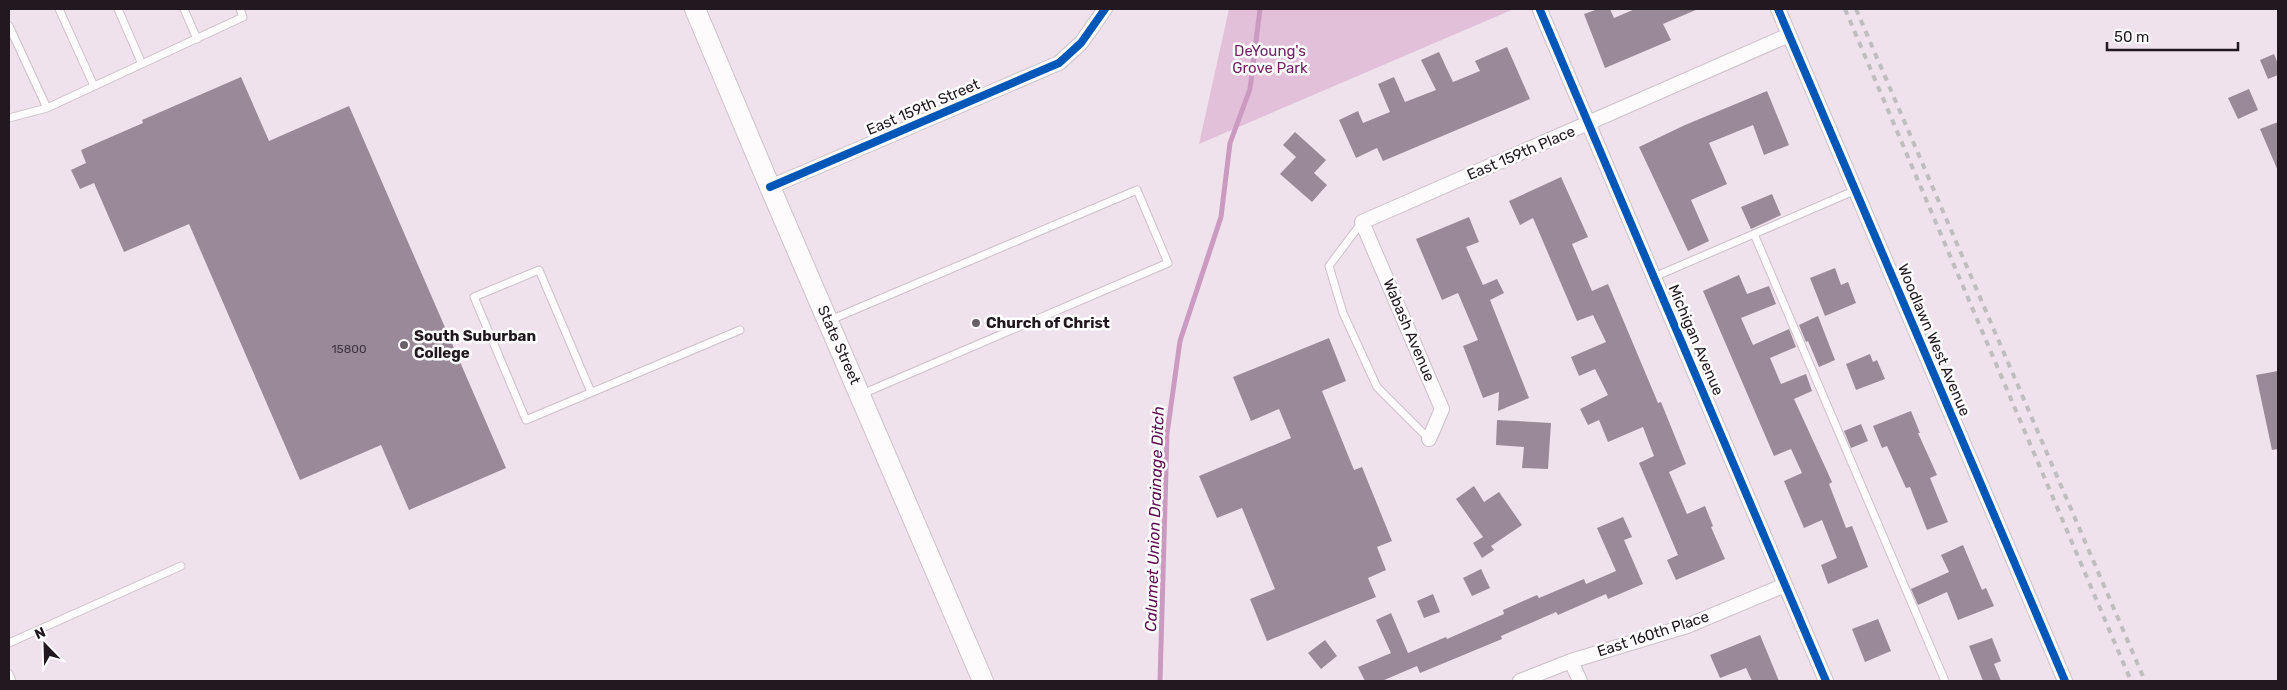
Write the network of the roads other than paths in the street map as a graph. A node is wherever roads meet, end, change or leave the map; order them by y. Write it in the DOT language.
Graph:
graph roads {
  1 [pos="59,9"];
  2 [pos="118,9"];
  3 [pos="184,9"];
  4 [pos="240,9"];
  5 [pos="695,9"];
  6 [pos="1105,9"];
  7 [pos="1778,9"];
  8 [pos="1540,10"];
  9 [pos="9,26"];
  10 [pos="1789,35"];
  11 [pos="197,38"];
  12 [pos="142,64"];
  13 [pos="94,86"];
  14 [pos="47,108"];
  15 [pos="9,118"];
  16 [pos="1588,124"];
  17 [pos="770,187"];
  18 [pos="1856,190"];
  19 [pos="1362,222"];
  20 [pos="1754,234"];
  21 [pos="1654,277"];
  22 [pos="828,322"];
  23 [pos="740,330"];
  24 [pos="590,392"];
  25 [pos="860,395"];
  26 [pos="1429,439"];
  27 [pos="181,566"];
  28 [pos="1785,585"];
  29 [pos="9,643"];
  30 [pos="1571,661"];
  31 [pos="9,674"];
  32 [pos="12,681"];
  33 [pos="983,681"];
  34 [pos="1520,681"];
  35 [pos="1580,681"];
  36 [pos="1826,681"];
  37 [pos="1945,681"];
  38 [pos="2066,681"];
  1 -- 13 [label="lane"];
  2 -- 12 [label="lane"];
  3 -- 11 [label="lane"];
  4 -- 11 [label="lane"];
  5 -- 17 [label="main road, State Street"];
  6 -- 17 [label="street, East 159th Street"];
  7 -- 10 [label="street, Woodlawn West Avenue"];
  8 -- 16 [label="street, Michigan Avenue"];
  9 -- 14 [label="lane"];
  10 -- 16 [label="street, East 159th Place"];
  10 -- 18 [label="street, Woodlawn West Avenue"];
  11 -- 12 [label="lane"];
  12 -- 13 [label="lane"];
  13 -- 14 [label="lane"];
  14 -- 15 [label="lane"];
  16 -- 19 [label="street, East 159th Place"];
  16 -- 21 [label="street, Michigan Avenue"];
  17 -- 22 [label="main road, State Street"];
  18 -- 20 [label="lane"];
  18 -- 38 [label="street, Woodlawn West Avenue"];
  19 -- 26 [label="street, Wabash Avenue"];
  19 -- 26 [label="lane"];
  20 -- 21 [label="lane"];
  20 -- 37 [label="lane"];
  21 -- 28 [label="street, Michigan Avenue"];
  22 -- 25 [label="main road, State Street"];
  22 -- 25 [label="lane"];
  23 -- 24 [label="lane"];
  24 -- 24 [label="lane"];
  25 -- 33 [label="main road, State Street"];
  27 -- 29 [label="lane"];
  28 -- 30 [label="street, East 160th Place"];
  28 -- 36 [label="street, Michigan Avenue"];
  30 -- 34 [label="street, East 160th Place"];
  30 -- 35 [label="street"];
  31 -- 32 [label="lane"];
}
